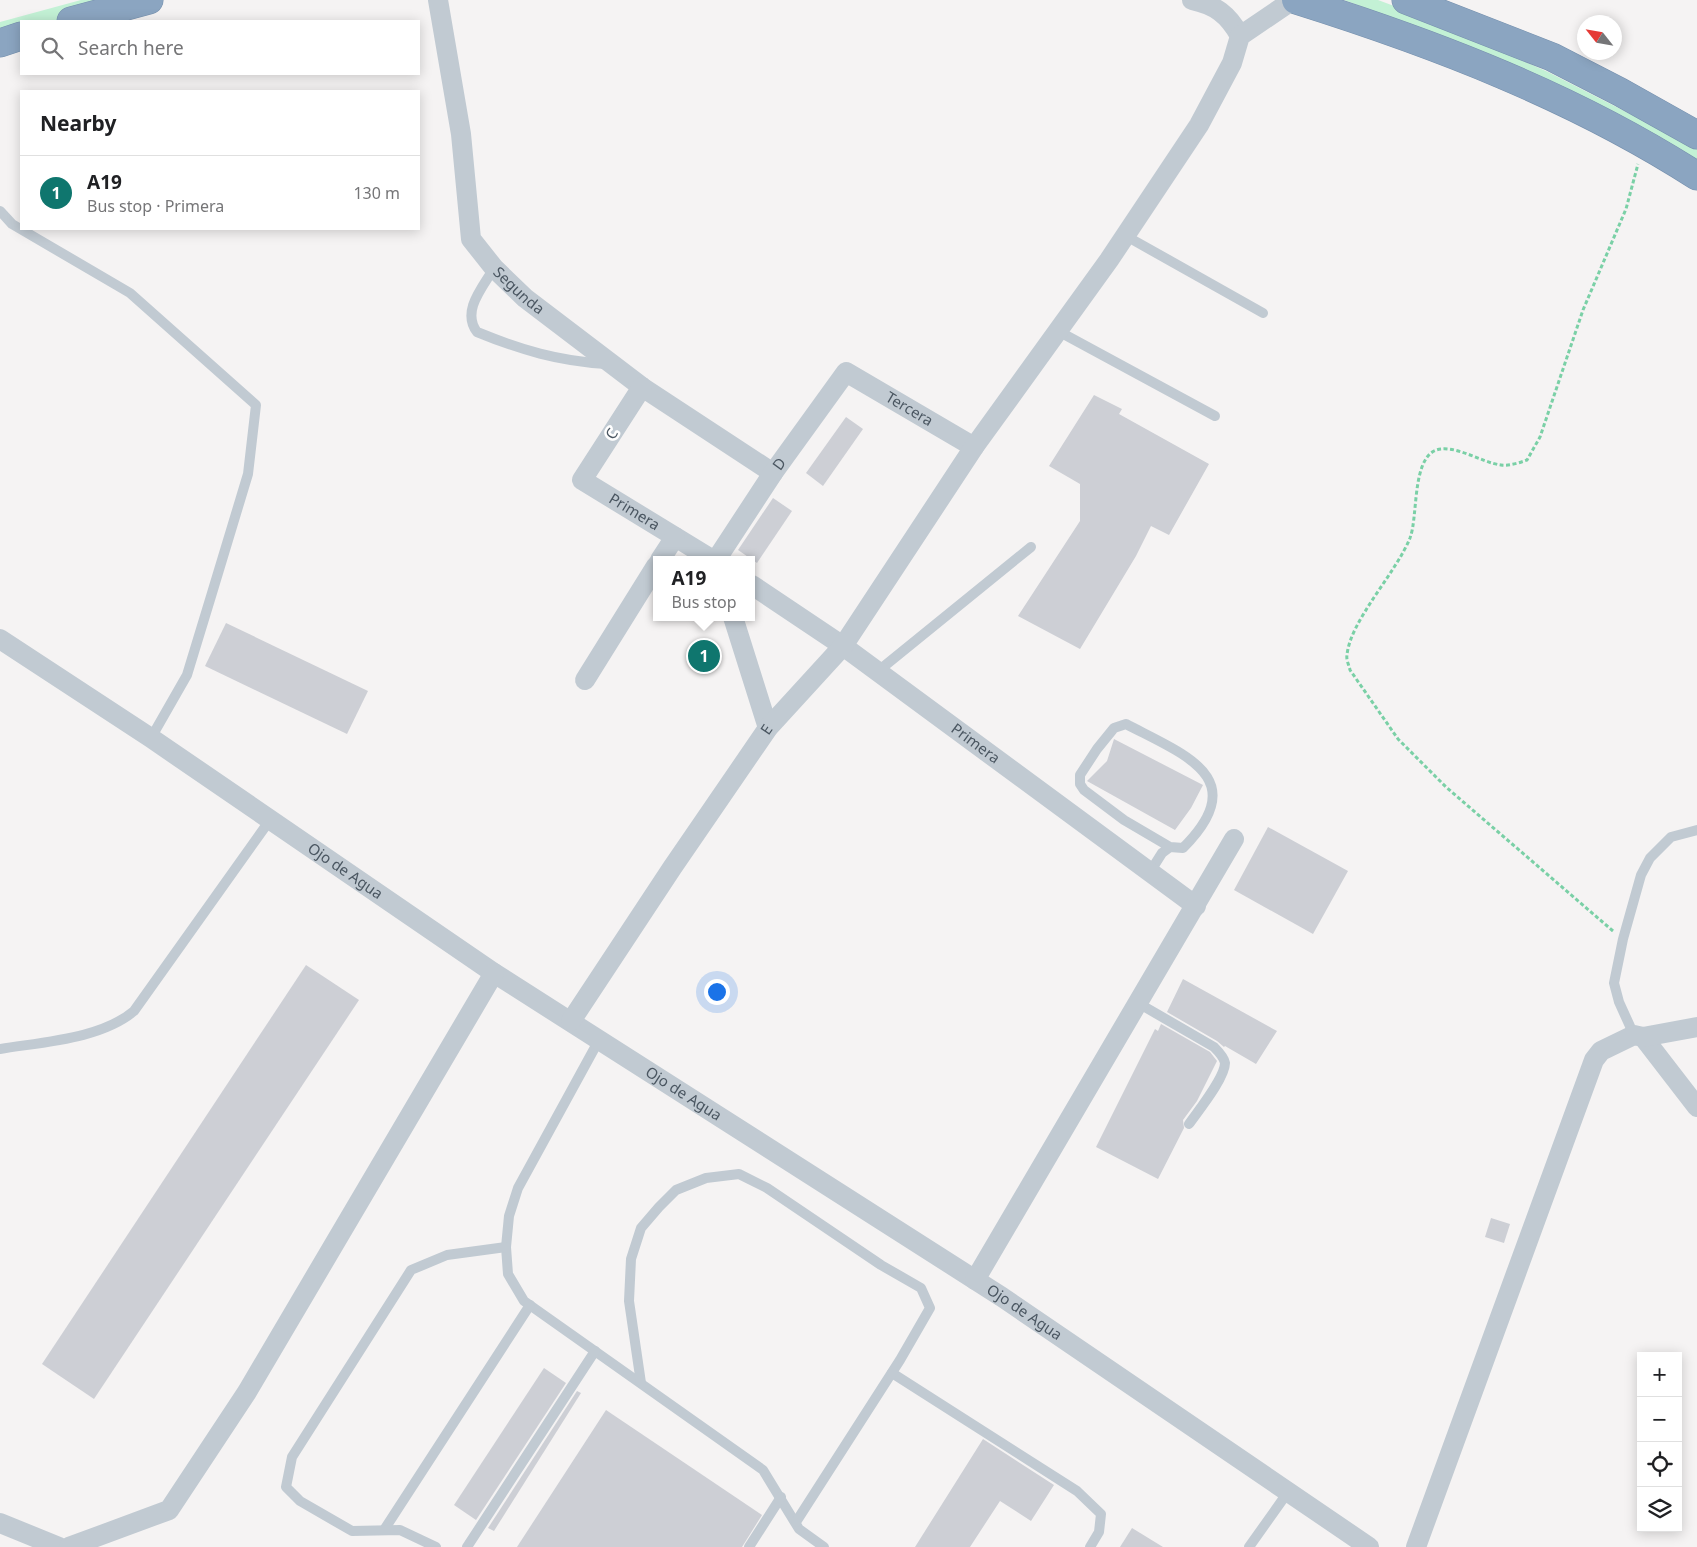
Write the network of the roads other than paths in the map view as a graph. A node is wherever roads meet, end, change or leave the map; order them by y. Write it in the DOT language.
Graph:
graph roads {
  1 [pos="149,0"];
  2 [pos="438,0"];
  3 [pos="1192,0"];
  4 [pos="1293,0"];
  5 [pos="1296,0"];
  6 [pos="1406,0"];
  7 [pos="75,20"];
  8 [pos="20,36"];
  9 [pos="1240,36"];
  10 [pos="0,43"];
  11 [pos="1697,135"];
  12 [pos="1697,176"];
  13 [pos="0,211"];
  14 [pos="20,229"];
  15 [pos="22,230"];
  16 [pos="1126,236"];
  17 [pos="494,268"];
  18 [pos="1263,313"];
  19 [pos="1058,331"];
  20 [pos="612,364"];
  21 [pos="846,372"];
  22 [pos="642,387"];
  23 [pos="1215,416"];
  24 [pos="974,447"];
  25 [pos="773,474"];
  26 [pos="582,480"];
  27 [pos="675,536"];
  28 [pos="1031,547"];
  29 [pos="662,556"];
  30 [pos="708,556"];
  31 [pos="717,556"];
  32 [pos="653,571"];
  33 [pos="755,587"];
  34 [pos="734,621"];
  35 [pos="0,639"];
  36 [pos="843,646"];
  37 [pos="877,672"];
  38 [pos="585,680"];
  39 [pos="768,728"];
  40 [pos="151,738"];
  41 [pos="270,820"];
  42 [pos="1697,830"];
  43 [pos="1234,839"];
  44 [pos="1170,847"];
  45 [pos="1150,872"];
  46 [pos="1196,906"];
  47 [pos="494,973"];
  48 [pos="1138,1003"];
  49 [pos="570,1021"];
  50 [pos="1697,1027"];
  51 [pos="1638,1036"];
  52 [pos="599,1040"];
  53 [pos="0,1049"];
  54 [pos="1697,1107"];
  55 [pos="1189,1124"];
  56 [pos="506,1247"];
  57 [pos="975,1280"];
  58 [pos="530,1305"];
  59 [pos="595,1351"];
  60 [pos="892,1373"];
  61 [pos="641,1383"];
  62 [pos="1288,1492"];
  63 [pos="781,1497"];
  64 [pos="796,1522"];
  65 [pos="0,1523"];
  66 [pos="384,1530"];
  67 [pos="59,1547"];
  68 [pos="68,1547"];
  69 [pos="436,1547"];
  70 [pos="467,1547"];
  71 [pos="749,1547"];
  72 [pos="824,1547"];
  73 [pos="1090,1547"];
  74 [pos="1249,1547"];
  75 [pos="1369,1547"];
  76 [pos="1416,1547"];
  1 -- 7 [label="highway"];
  2 -- 17 [label="street, Segunda"];
  3 -- 9 [label="street"];
  4 -- 9 [label="street"];
  5 -- 12 [label="highway"];
  6 -- 11 [label="highway"];
  8 -- 10 [label="highway"];
  9 -- 16 [label="street, E"];
  13 -- 14 [label="lane"];
  15 -- 40 [label="lane"];
  16 -- 18 [label="lane"];
  16 -- 19 [label="street, E"];
  17 -- 20 [label="street, Segunda"];
  17 -- 20 [label="lane"];
  19 -- 23 [label="lane"];
  19 -- 24 [label="street, E"];
  20 -- 22 [label="street, Segunda"];
  21 -- 24 [label="street, Tercera"];
  21 -- 25 [label="street, D"];
  22 -- 25 [label="street, Segunda"];
  22 -- 26 [label="street, C"];
  24 -- 36 [label="street, E"];
  25 -- 31 [label="street, D"];
  26 -- 27 [label="street, Primera"];
  27 -- 29 [label="street"];
  27 -- 30 [label="street, Primera"];
  28 -- 37 [label="lane"];
  32 -- 38 [label="street"];
  33 -- 36 [label="street, Primera"];
  34 -- 39 [label="street"];
  35 -- 40 [label="street, Ojo de Agua"];
  36 -- 37 [label="street, Primera"];
  36 -- 39 [label="street, E"];
  37 -- 45 [label="street, Primera"];
  39 -- 49 [label="street, E"];
  40 -- 41 [label="street, Ojo de Agua"];
  41 -- 47 [label="street, Ojo de Agua"];
  41 -- 53 [label="lane"];
  42 -- 51 [label="lane"];
  43 -- 46 [label="street"];
  44 -- 44 [label="lane"];
  44 -- 45 [label="lane"];
  45 -- 46 [label="street, Primera"];
  46 -- 48 [label="street"];
  47 -- 49 [label="street, Ojo de Agua"];
  47 -- 68 [label="street"];
  48 -- 55 [label="lane"];
  48 -- 57 [label="street"];
  49 -- 52 [label="street, Ojo de Agua"];
  50 -- 51 [label="street"];
  51 -- 54 [label="street"];
  51 -- 76 [label="street"];
  52 -- 56 [label="lane"];
  52 -- 57 [label="street, Ojo de Agua"];
  56 -- 58 [label="lane"];
  56 -- 66 [label="lane"];
  57 -- 62 [label="street, Ojo de Agua"];
  58 -- 59 [label="lane"];
  58 -- 66 [label="lane"];
  59 -- 61 [label="lane"];
  59 -- 70 [label="lane"];
  60 -- 61 [label="lane"];
  60 -- 64 [label="lane"];
  60 -- 73 [label="lane"];
  61 -- 63 [label="lane"];
  62 -- 74 [label="lane"];
  62 -- 75 [label="street, Ojo de Agua"];
  63 -- 64 [label="lane"];
  63 -- 71 [label="lane"];
  64 -- 72 [label="lane"];
  65 -- 67 [label="street"];
  66 -- 69 [label="lane"];
}
